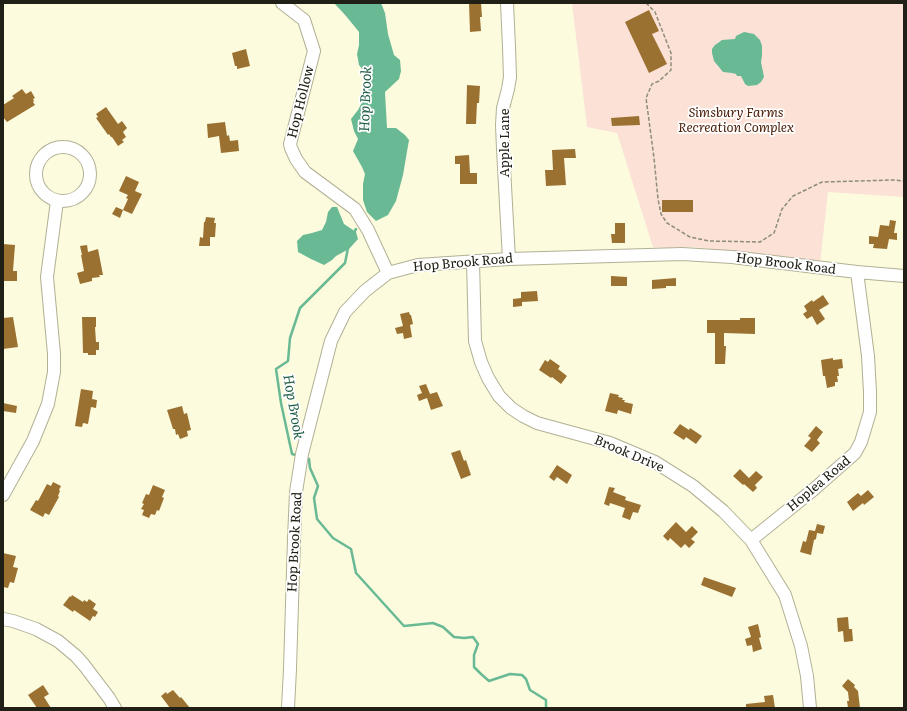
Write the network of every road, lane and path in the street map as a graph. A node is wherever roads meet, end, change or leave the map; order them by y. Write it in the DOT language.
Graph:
graph roads {
  1 [pos="282,3"];
  2 [pos="507,3"];
  3 [pos="646,3"];
  4 [pos="904,180"];
  5 [pos="57,201"];
  6 [pos="509,259"];
  7 [pos="473,262"];
  8 [pos="857,272"];
  9 [pos="388,273"];
  10 [pos="904,276"];
  11 [pos="3,495"];
  12 [pos="751,540"];
  13 [pos="3,619"];
  14 [pos="114,708"];
  15 [pos="288,708"];
  16 [pos="810,708"];
  1 -- 9 [label="street, Hop Hollow"];
  2 -- 6 [label="street, Apple Lane"];
  3 -- 4 [label="path"];
  5 -- 5 [label="street"];
  5 -- 11 [label="street"];
  6 -- 7 [label="street, Hop Brook Road"];
  6 -- 8 [label="street, Hop Brook Road"];
  7 -- 9 [label="street, Hop Brook Road"];
  7 -- 12 [label="street, Brook Drive"];
  8 -- 10 [label="street, Hop Brook Road"];
  8 -- 12 [label="street, Hoplea Road"];
  9 -- 15 [label="street, Hop Brook Road"];
  12 -- 16 [label="street, Brook Drive"];
  13 -- 14 [label="street"];
}
